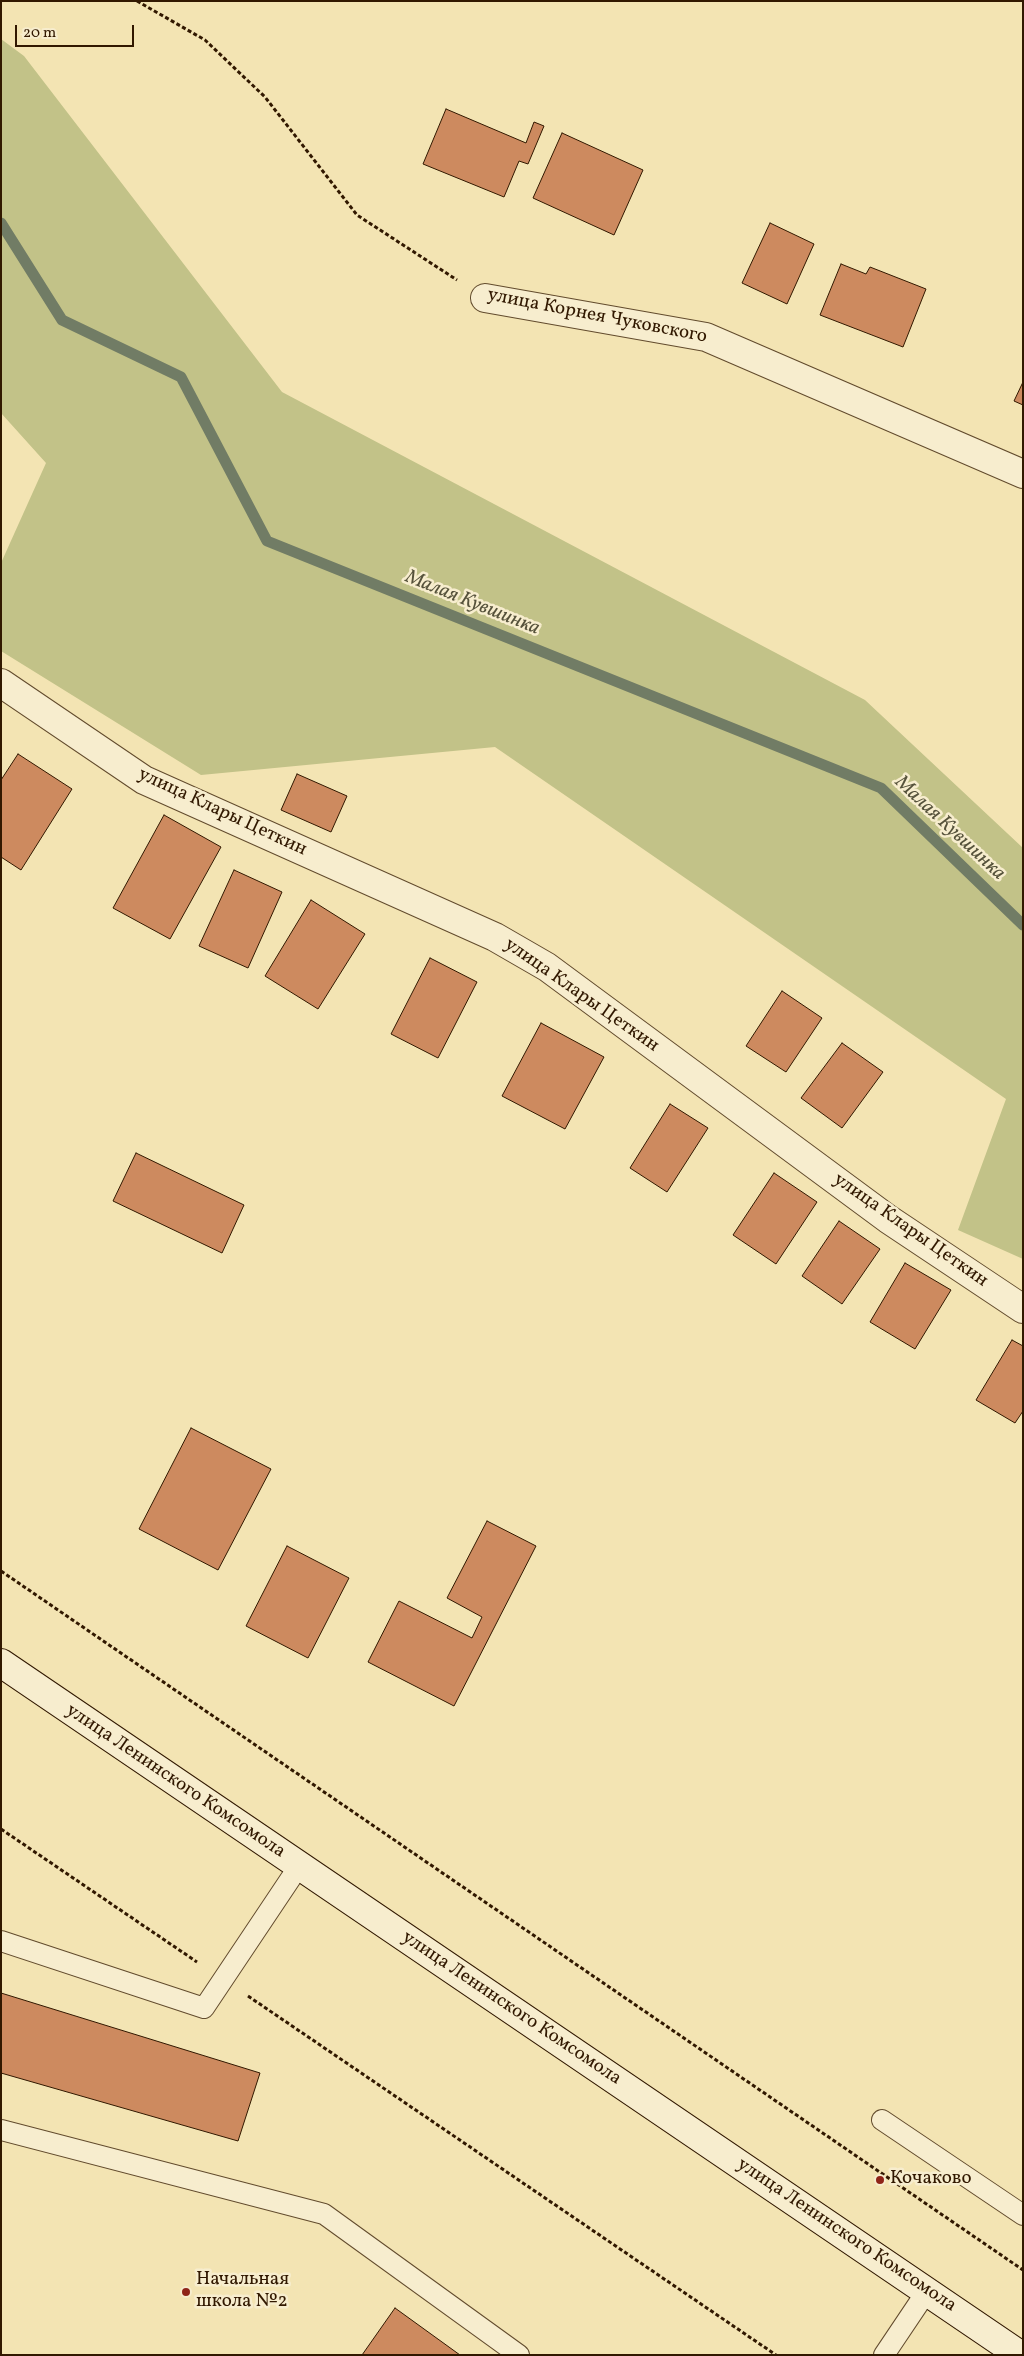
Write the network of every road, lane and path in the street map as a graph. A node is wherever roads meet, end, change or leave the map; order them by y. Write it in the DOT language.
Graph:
graph roads {
  1 [pos="137,1"];
  2 [pos="485,298"];
  3 [pos="1023,474"];
  4 [pos="1,683"];
  5 [pos="1023,1309"];
  6 [pos="1,1571"];
  7 [pos="1,1663"];
  8 [pos="1,1829"];
  9 [pos="299,1866"];
  10 [pos="1,1941"];
  11 [pos="223,1979"];
  12 [pos="882,2120"];
  13 [pos="1,2130"];
  14 [pos="1023,2215"];
  15 [pos="1023,2270"];
  16 [pos="927,2291"];
  17 [pos="519,2355"];
  18 [pos="776,2355"];
  19 [pos="884,2355"];
  20 [pos="1020,2355"];
  1 -- 2 [label="path, улица Корнея Чуковского"];
  2 -- 3 [label="street, улица Корнея Чуковского"];
  4 -- 5 [label="street, улица Клары Цеткин"];
  6 -- 15 [label="path"];
  7 -- 9 [label="street, улица Ленинского Комсомола"];
  8 -- 11 [label="path"];
  9 -- 11 [label="lane"];
  9 -- 16 [label="street, улица Ленинского Комсомола"];
  10 -- 11 [label="lane"];
  11 -- 18 [label="path"];
  12 -- 14 [label="lane"];
  13 -- 17 [label="lane"];
  16 -- 19 [label="lane"];
  16 -- 20 [label="street, улица Ленинского Комсомола"];
}
